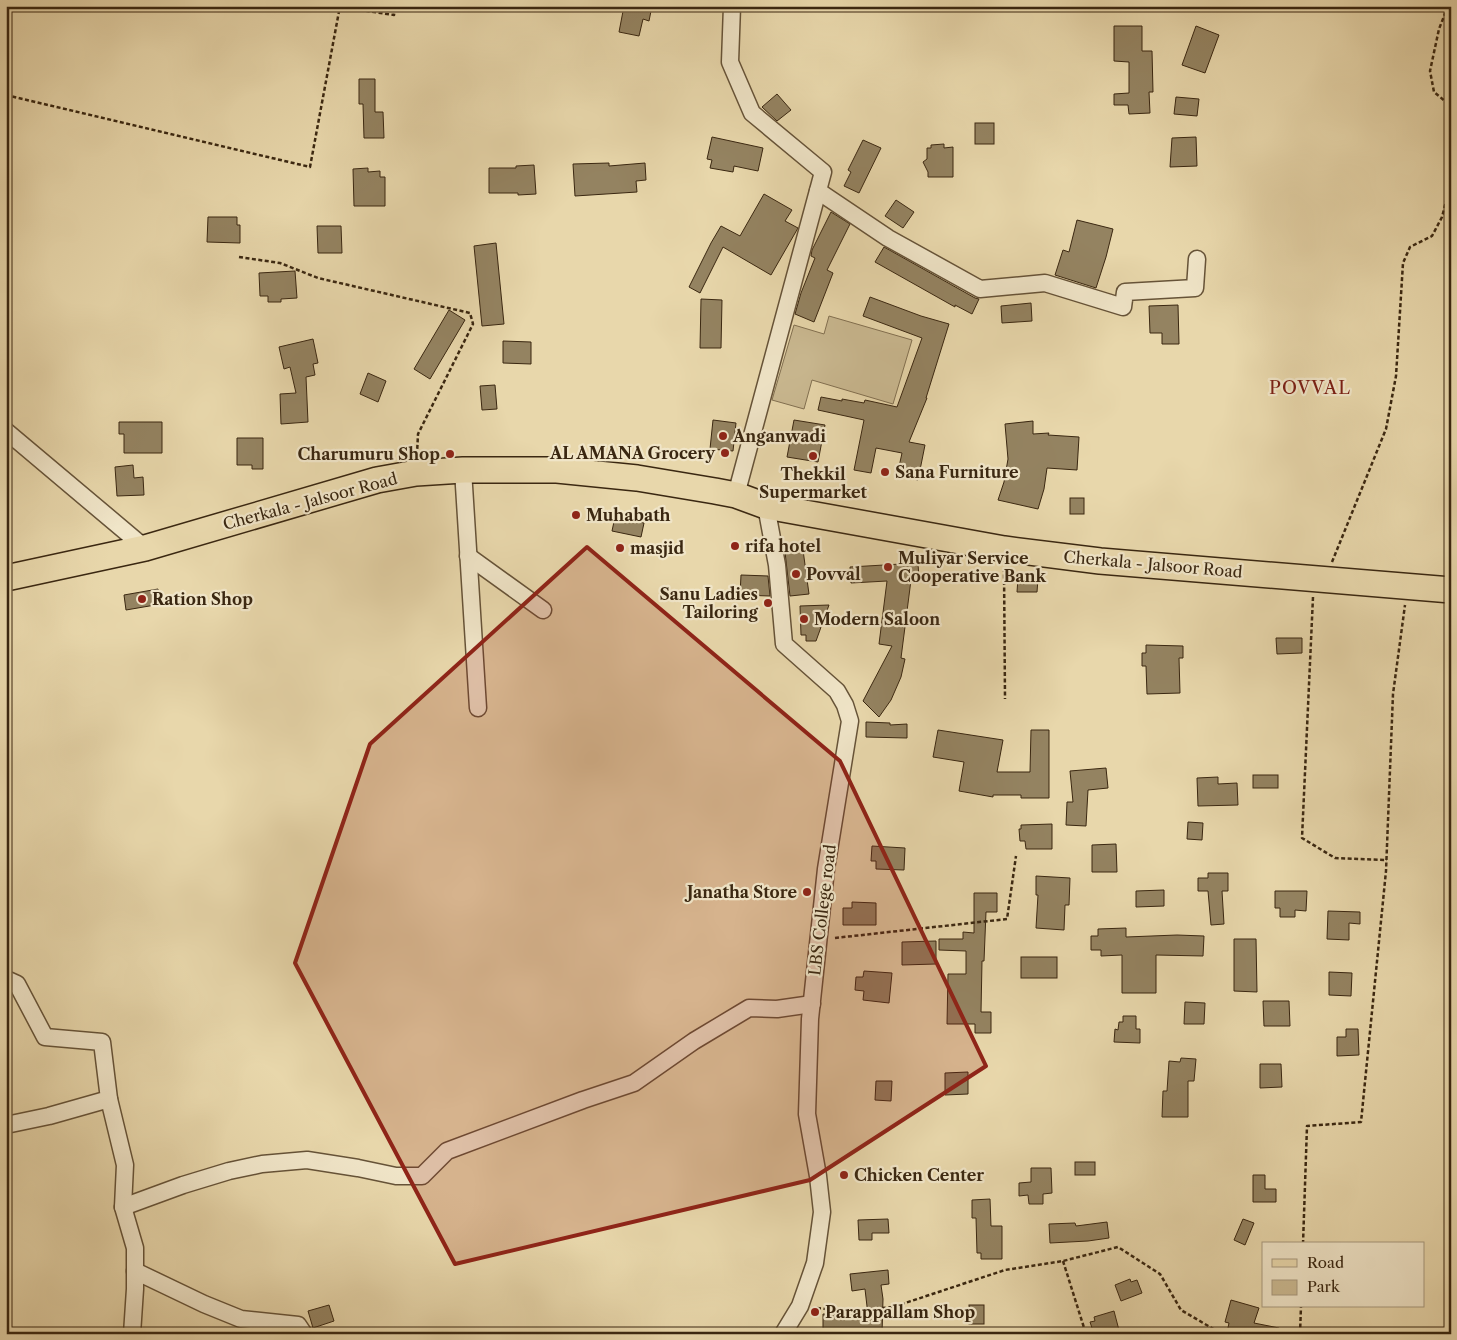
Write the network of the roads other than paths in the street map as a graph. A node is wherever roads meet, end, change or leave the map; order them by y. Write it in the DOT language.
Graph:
graph roads {
  1 [pos="732,6"];
  2 [pos="818,191"];
  3 [pos="1197,260"];
  4 [pos="6,431"];
  5 [pos="463,470"];
  6 [pos="736,495"];
  7 [pos="766,506"];
  8 [pos="145,548"];
  9 [pos="468,556"];
  10 [pos="6,578"];
  11 [pos="1451,590"];
  12 [pos="543,610"];
  13 [pos="478,708"];
  14 [pos="6,980"];
  15 [pos="812,1004"];
  16 [pos="109,1099"];
  17 [pos="6,1125"];
  18 [pos="123,1207"];
  19 [pos="135,1271"];
  20 [pos="132,1334"];
  21 [pos="304,1334"];
  22 [pos="782,1334"];
  1 -- 2 [label="street"];
  2 -- 3 [label="street"];
  2 -- 6 [label="street"];
  4 -- 8 [label="street"];
  5 -- 6 [label="main road, Cherkala - Jalsoor Road"];
  5 -- 8 [label="main road, Cherkala - Jalsoor Road"];
  5 -- 9 [label="street"];
  6 -- 7 [label="main road, Cherkala - Jalsoor Road"];
  7 -- 11 [label="main road, Cherkala - Jalsoor Road"];
  7 -- 15 [label="street, LBS College road"];
  8 -- 10 [label="main road, Cherkala - Jalsoor Road"];
  9 -- 12 [label="street"];
  9 -- 13 [label="street"];
  14 -- 16 [label="street"];
  15 -- 18 [label="street"];
  15 -- 22 [label="street, LBS College road"];
  16 -- 17 [label="street"];
  16 -- 18 [label="street"];
  18 -- 19 [label="street"];
  19 -- 20 [label="street"];
  19 -- 21 [label="street"];
}
